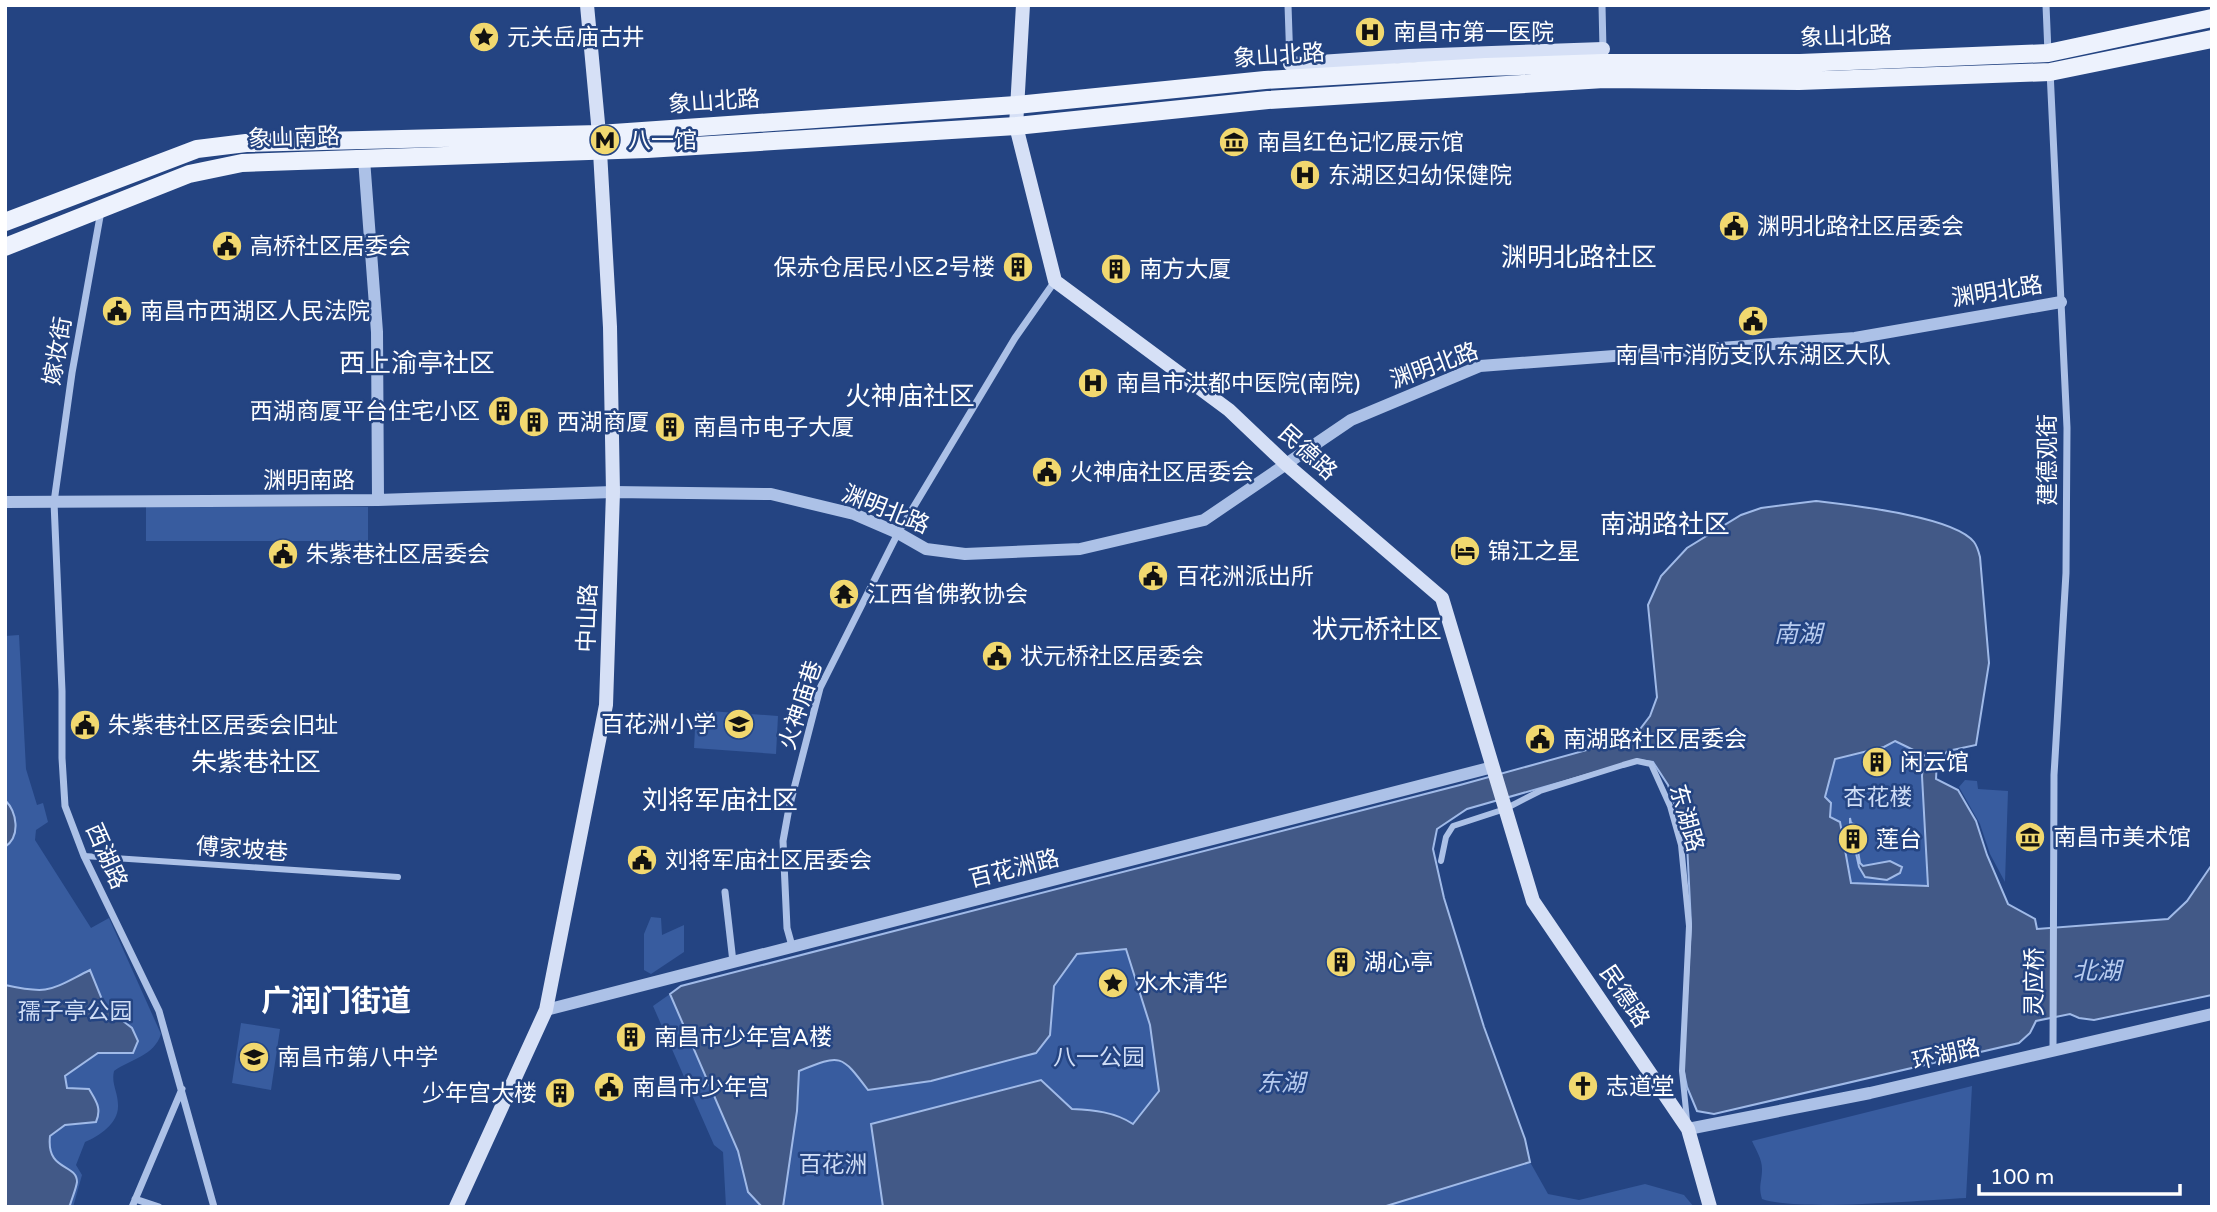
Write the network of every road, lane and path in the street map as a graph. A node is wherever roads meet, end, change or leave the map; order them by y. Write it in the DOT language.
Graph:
graph roads {
  1 [pos="587,5"];
  2 [pos="1023,5"];
  3 [pos="1288,5"];
  4 [pos="1602,5"];
  5 [pos="2046,5"];
  6 [pos="2212,18"];
  7 [pos="2212,39"];
  8 [pos="2048,53"];
  9 [pos="1603,56"];
  10 [pos="1290,71"];
  11 [pos="2050,72"];
  12 [pos="1016,105"];
  13 [pos="1016,126"];
  14 [pos="599,143"];
  15 [pos="364,159"];
  16 [pos="102,207"];
  17 [pos="5,222"];
  18 [pos="5,247"];
  19 [pos="1055,281"];
  20 [pos="2061,302"];
  21 [pos="1287,465"];
  22 [pos="613,492"];
  23 [pos="378,500"];
  24 [pos="5,502"];
  25 [pos="54,502"];
  26 [pos="898,533"];
  27 [pos="1493,767"];
  28 [pos="1505,809"];
  29 [pos="85,856"];
  30 [pos="1441,860"];
  31 [pos="398,877"];
  32 [pos="725,892"];
  33 [pos="2053,914"];
  34 [pos="792,946"];
  35 [pos="733,962"];
  36 [pos="546,1010"];
  37 [pos="2212,1014"];
  38 [pos="2053,1050"];
  39 [pos="182,1088"];
  40 [pos="1688,1129"];
  41 [pos="134,1203"];
  42 [pos="159,1207"];
  43 [pos="214,1207"];
  44 [pos="456,1207"];
  45 [pos="1710,1207"];
  1 -- 14 [label="main road, 中山路"];
  2 -- 12 [label="main road"];
  3 -- 10 [label="street"];
  4 -- 9 [label="street"];
  5 -- 8 [label="street, 建德观街"];
  6 -- 8 [label="main road, 象山北路"];
  7 -- 11 [label="main road, 象山北路"];
  8 -- 9 [label="main road, 象山北路"];
  8 -- 11 [label="street, 建德观街"];
  9 -- 10 [label="main road, 象山北路"];
  10 -- 12 [label="main road, 象山北路"];
  11 -- 13 [label="main road, 象山北路"];
  11 -- 20 [label="street, 建德观街"];
  12 -- 13 [label="main road"];
  12 -- 14 [label="main road, 象山北路"];
  13 -- 14 [label="main road, 象山北路"];
  13 -- 19 [label="main road"];
  14 -- 15 [label="main road, 象山南路"];
  14 -- 17 [label="main road, 象山南路"];
  14 -- 22 [label="main road, 中山路"];
  15 -- 16 [label="main road, 象山南路"];
  15 -- 23 [label="street"];
  16 -- 18 [label="main road, 象山南路"];
  16 -- 25 [label="street, 嫁妆街"];
  19 -- 21 [label="main road, 民德路"];
  19 -- 26 [label="street, 火神庙巷"];
  20 -- 21 [label="street, 渊明北路"];
  20 -- 33 [label="street, 建德观街"];
  21 -- 26 [label="street, 渊明北路"];
  21 -- 27 [label="main road, 民德路"];
  22 -- 23 [label="street, 渊明南路"];
  22 -- 26 [label="street, 渊明北路"];
  22 -- 36 [label="main road, 中山路"];
  23 -- 25 [label="street, 渊明南路"];
  24 -- 25 [label="street, 渊明南路"];
  25 -- 29 [label="street, 西湖路"];
  26 -- 34 [label="street, 火神庙巷"];
  27 -- 28 [label="main road, 民德路"];
  27 -- 34 [label="street, 百花洲路"];
  28 -- 30 [label="street, 东湖路"];
  28 -- 40 [label="main road, 民德路"];
  28 -- 40 [label="street, 东湖路"];
  29 -- 31 [label="street, 傅家坡巷"];
  29 -- 39 [label="street, 西湖路"];
  32 -- 35 [label="street"];
  33 -- 38 [label="street, 灵应桥"];
  34 -- 35 [label="street, 百花洲路"];
  35 -- 36 [label="street, 百花洲路"];
  36 -- 44 [label="main road, 中山路"];
  37 -- 38 [label="street, 环湖路"];
  38 -- 40 [label="street, 环湖路"];
  39 -- 41 [label="street"];
  39 -- 43 [label="street, 西湖路"];
  40 -- 45 [label="main road, 民德路"];
  41 -- 42 [label="street"];
}
